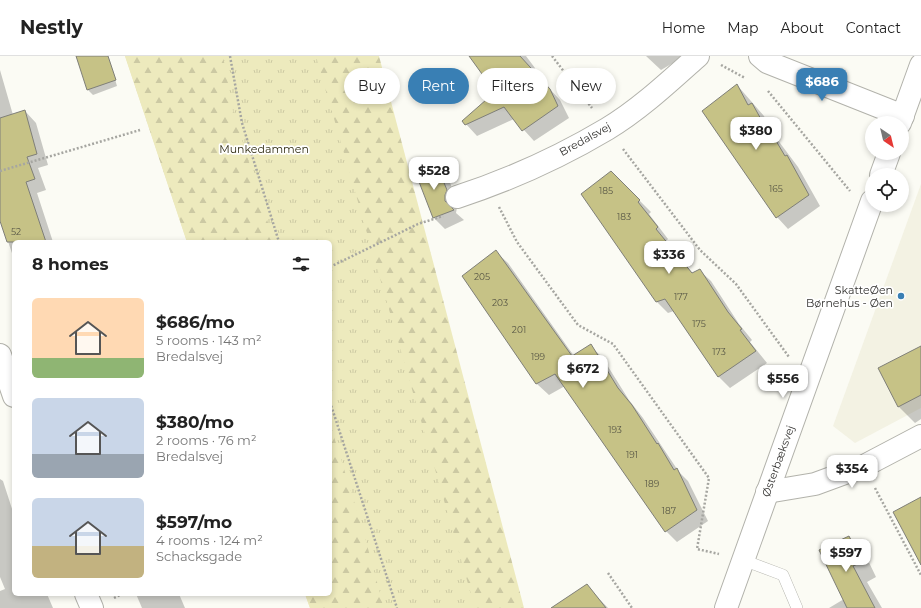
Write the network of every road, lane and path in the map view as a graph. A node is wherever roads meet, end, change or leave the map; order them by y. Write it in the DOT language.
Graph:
graph roads {
  1 [pos="230,56"];
  2 [pos="552,56"];
  3 [pos="698,56"];
  4 [pos="760,56"];
  5 [pos="718,63"];
  6 [pos="921,66"];
  7 [pos="746,78"];
  8 [pos="767,89"];
  9 [pos="895,116"];
  10 [pos="903,116"];
  11 [pos="608,128"];
  12 [pos="140,130"];
  13 [pos="0,171"];
  14 [pos="488,186"];
  15 [pos="457,197"];
  16 [pos="865,201"];
  17 [pos="868,212"];
  18 [pos="278,240"];
  19 [pos="332,266"];
  20 [pos="0,355"];
  21 [pos="807,382"];
  22 [pos="12,390"];
  23 [pos="332,408"];
  24 [pos="921,436"];
  25 [pos="864,466"];
  26 [pos="767,492"];
  27 [pos="743,560"];
  28 [pos="608,573"];
  29 [pos="921,575"];
  30 [pos="398,608"];
  31 [pos="632,608"];
  32 [pos="726,608"];
  33 [pos="797,608"];
  1 -- 18 [label="path"];
  2 -- 11 [label="path"];
  3 -- 11 [label="street, Bredalsvej"];
  4 -- 9 [label="street"];
  5 -- 7 [label="path"];
  6 -- 10 [label="street"];
  8 -- 16 [label="path"];
  11 -- 14 [label="street, Bredalsvej"];
  11 -- 21 [label="path"];
  12 -- 13 [label="path"];
  14 -- 15 [label="street, Bredalsvej"];
  14 -- 27 [label="path"];
  15 -- 19 [label="path"];
  17 -- 21 [label="street, Østerbæksvej"];
  20 -- 22 [label="street"];
  21 -- 26 [label="street, Østerbæksvej"];
  23 -- 30 [label="path"];
  24 -- 25 [label="street"];
  25 -- 26 [label="street"];
  25 -- 29 [label="path"];
  26 -- 27 [label="street, Østerbæksvej"];
  27 -- 32 [label="street, Østerbæksvej"];
  27 -- 33 [label="lane"];
  28 -- 31 [label="path"];
}
